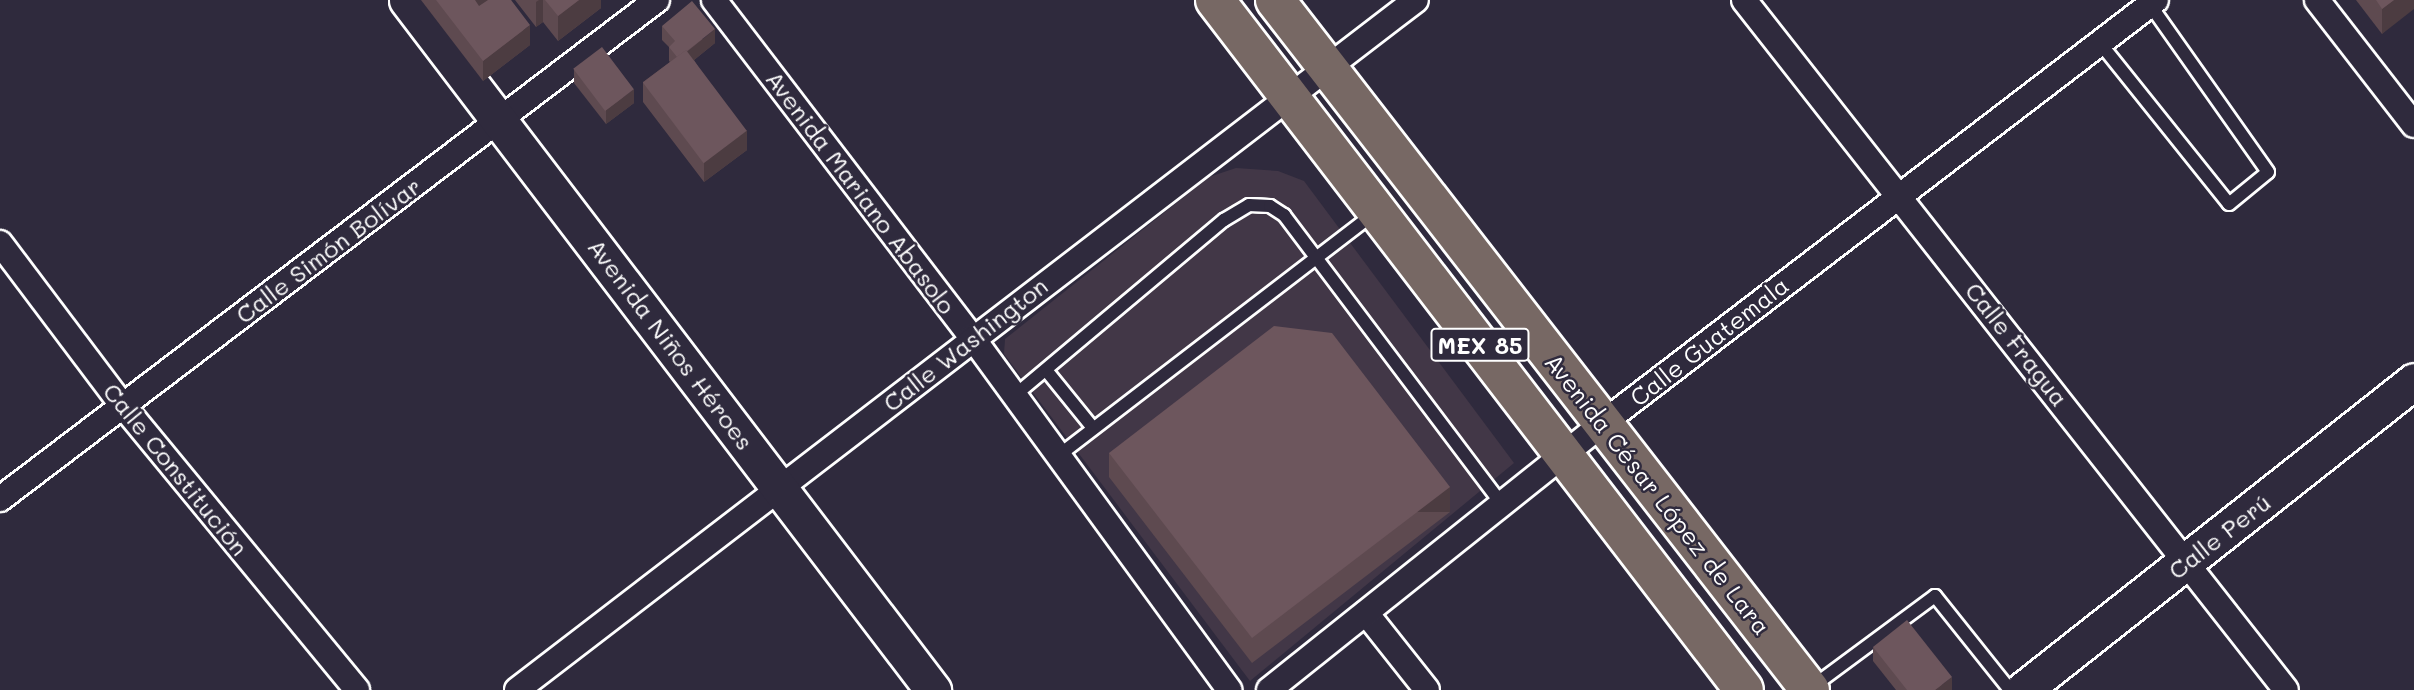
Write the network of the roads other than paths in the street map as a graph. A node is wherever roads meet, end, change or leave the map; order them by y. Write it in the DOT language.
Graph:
graph roads {
  1 [pos="407,0"];
  2 [pos="657,0"];
  3 [pos="714,0"];
  4 [pos="1215,0"];
  5 [pos="1275,0"];
  6 [pos="1416,0"];
  7 [pos="1744,0"];
  8 [pos="2317,0"];
  9 [pos="2153,2"];
  10 [pos="2100,43"];
  11 [pos="1327,68"];
  12 [pos="1289,97"];
  13 [pos="500,119"];
  14 [pos="2414,125"];
  15 [pos="1900,194"];
  16 [pos="1376,211"];
  17 [pos="0,243"];
  18 [pos="1317,258"];
  19 [pos="972,337"];
  20 [pos="1046,370"];
  21 [pos="2414,381"];
  22 [pos="1014,396"];
  23 [pos="123,406"];
  24 [pos="1603,423"];
  25 [pos="1093,428"];
  26 [pos="1564,454"];
  27 [pos="1058,456"];
  28 [pos="780,489"];
  29 [pos="0,499"];
  30 [pos="1502,504"];
  31 [pos="2186,562"];
  32 [pos="1366,613"];
  33 [pos="357,690"];
  34 [pos="517,690"];
  35 [pos="933,690"];
  36 [pos="1229,690"];
  37 [pos="1269,690"];
  38 [pos="1427,690"];
  39 [pos="1744,690"];
  40 [pos="1809,690"];
  41 [pos="2010,690"];
  42 [pos="2023,690"];
  43 [pos="2286,690"];
  1 -- 13 [label="street, Avenida Niños Héroes"];
  2 -- 13 [label="street, Calle Simón Bolívar"];
  3 -- 19 [label="street, Avenida Mariano Abasolo"];
  4 -- 12 [label="main road, Avenida César López de Lara / MEX 85"];
  5 -- 11 [label="main road, Avenida César López de Lara / MEX 85"];
  6 -- 11 [label="street, Calle Washington"];
  7 -- 15 [label="street, Calle Fragua"];
  8 -- 14 [label="street"];
  9 -- 10 [label="street, Calle Guatemala"];
  9 -- 10 [label="lane"];
  10 -- 15 [label="street, Calle Guatemala"];
  11 -- 12 [label="street, Calle Washington"];
  11 -- 24 [label="main road, Avenida César López de Lara / MEX 85"];
  12 -- 16 [label="main road, Avenida César López de Lara / MEX 85"];
  12 -- 19 [label="street, Calle Washington"];
  13 -- 23 [label="street, Calle Simón Bolívar"];
  13 -- 28 [label="street, Avenida Niños Héroes"];
  15 -- 24 [label="street, Calle Guatemala"];
  15 -- 31 [label="street, Calle Fragua"];
  16 -- 18 [label="lane"];
  16 -- 26 [label="main road, Avenida César López de Lara / MEX 85"];
  17 -- 23 [label="street, Calle Constitución"];
  18 -- 20 [label="lane"];
  18 -- 25 [label="lane"];
  18 -- 30 [label="lane"];
  19 -- 22 [label="street, Avenida Mariano Abasolo"];
  19 -- 28 [label="street, Calle Washington"];
  20 -- 22 [label="lane"];
  20 -- 25 [label="lane"];
  21 -- 31 [label="street, Calle Perú"];
  22 -- 27 [label="street, Avenida Mariano Abasolo"];
  23 -- 29 [label="street, Calle Simón Bolívar"];
  23 -- 33 [label="street, Calle Constitución"];
  24 -- 26 [label="street, Calle Guatemala"];
  24 -- 40 [label="main road, Avenida César López de Lara / MEX 85"];
  25 -- 27 [label="lane"];
  26 -- 30 [label="street, Calle Guatemala"];
  26 -- 39 [label="main road, Avenida César López de Lara / MEX 85"];
  27 -- 36 [label="street, Avenida Mariano Abasolo"];
  28 -- 34 [label="street, Calle Washington"];
  28 -- 35 [label="street, Avenida Niños Héroes"];
  30 -- 32 [label="street, Calle Guatemala"];
  31 -- 42 [label="street, Calle Perú"];
  31 -- 43 [label="street, Calle Fragua"];
  32 -- 37 [label="street, Calle Guatemala"];
  32 -- 38 [label="street"];
  40 -- 41 [label="lane"];
}
